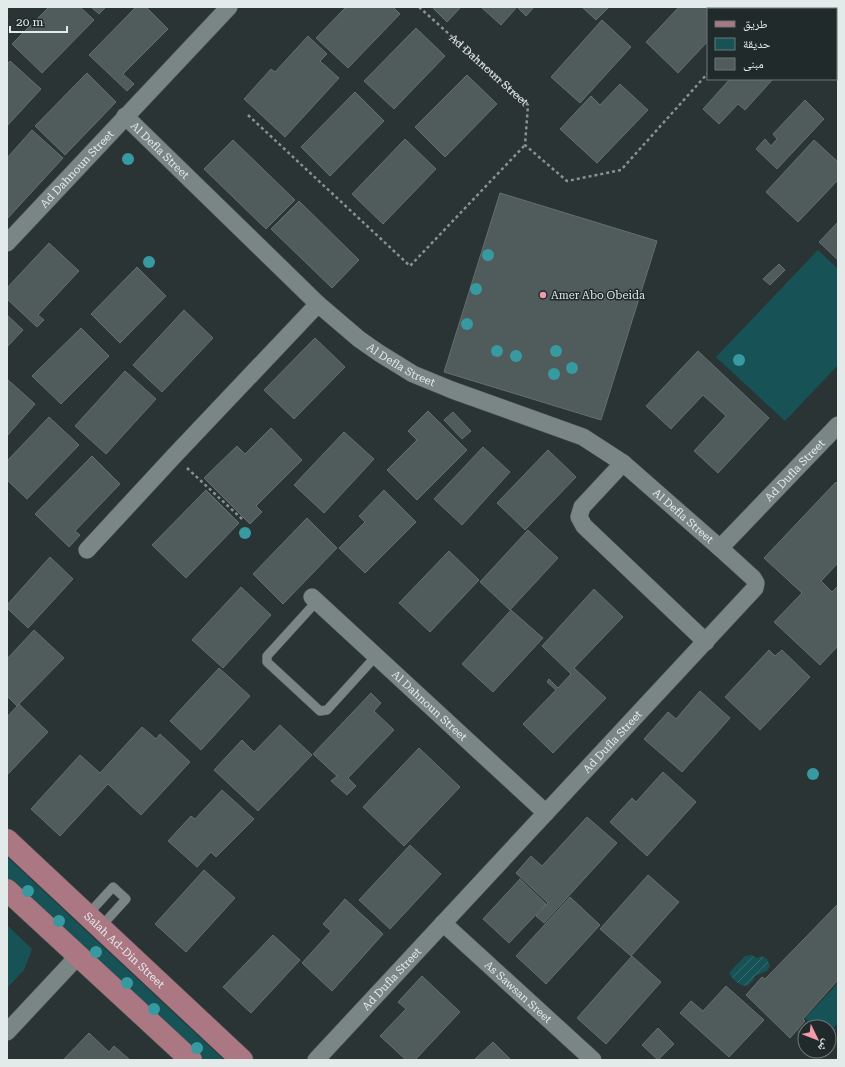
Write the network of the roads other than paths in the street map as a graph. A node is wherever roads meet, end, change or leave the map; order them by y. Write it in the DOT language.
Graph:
graph roads {
  1 [pos="229,7"];
  2 [pos="126,116"];
  3 [pos="7,243"];
  4 [pos="318,304"];
  5 [pos="838,425"];
  6 [pos="623,463"];
  7 [pos="720,548"];
  8 [pos="87,550"];
  9 [pos="315,599"];
  10 [pos="706,642"];
  11 [pos="376,656"];
  12 [pos="546,813"];
  13 [pos="7,840"];
  14 [pos="7,890"];
  15 [pos="82,911"];
  16 [pos="444,924"];
  17 [pos="107,934"];
  18 [pos="78,955"];
  19 [pos="7,1032"];
  20 [pos="191,1060"];
  21 [pos="242,1060"];
  22 [pos="316,1060"];
  23 [pos="593,1060"];
  1 -- 2 [label="street, Ad Dahnoun Street"];
  2 -- 3 [label="street, Ad Dahnoun Street"];
  2 -- 4 [label="street, Al Defla Street"];
  4 -- 6 [label="street, Al Defla Street"];
  4 -- 8 [label="street"];
  5 -- 7 [label="street, Ad Dufla Street"];
  6 -- 7 [label="street, Al Defla Street"];
  6 -- 10 [label="street"];
  7 -- 10 [label="street, Ad Dufla Street"];
  9 -- 11 [label="street, Al Dahnoun Street"];
  9 -- 11 [label="lane"];
  10 -- 12 [label="street, Ad Dufla Street"];
  11 -- 12 [label="street, Al Dahnoun Street"];
  12 -- 16 [label="street, Ad Dufla Street"];
  13 -- 15 [label="main road, Salah Ad-Din Street"];
  14 -- 18 [label="main road"];
  15 -- 17 [label="main road, Salah Ad-Din Street"];
  15 -- 17 [label="lane"];
  16 -- 22 [label="street, Ad Dufla Street"];
  16 -- 23 [label="street, As Sawsan Sreet"];
  17 -- 21 [label="main road, Salah Ad-Din Street"];
  18 -- 19 [label="street"];
  18 -- 20 [label="main road"];
}
